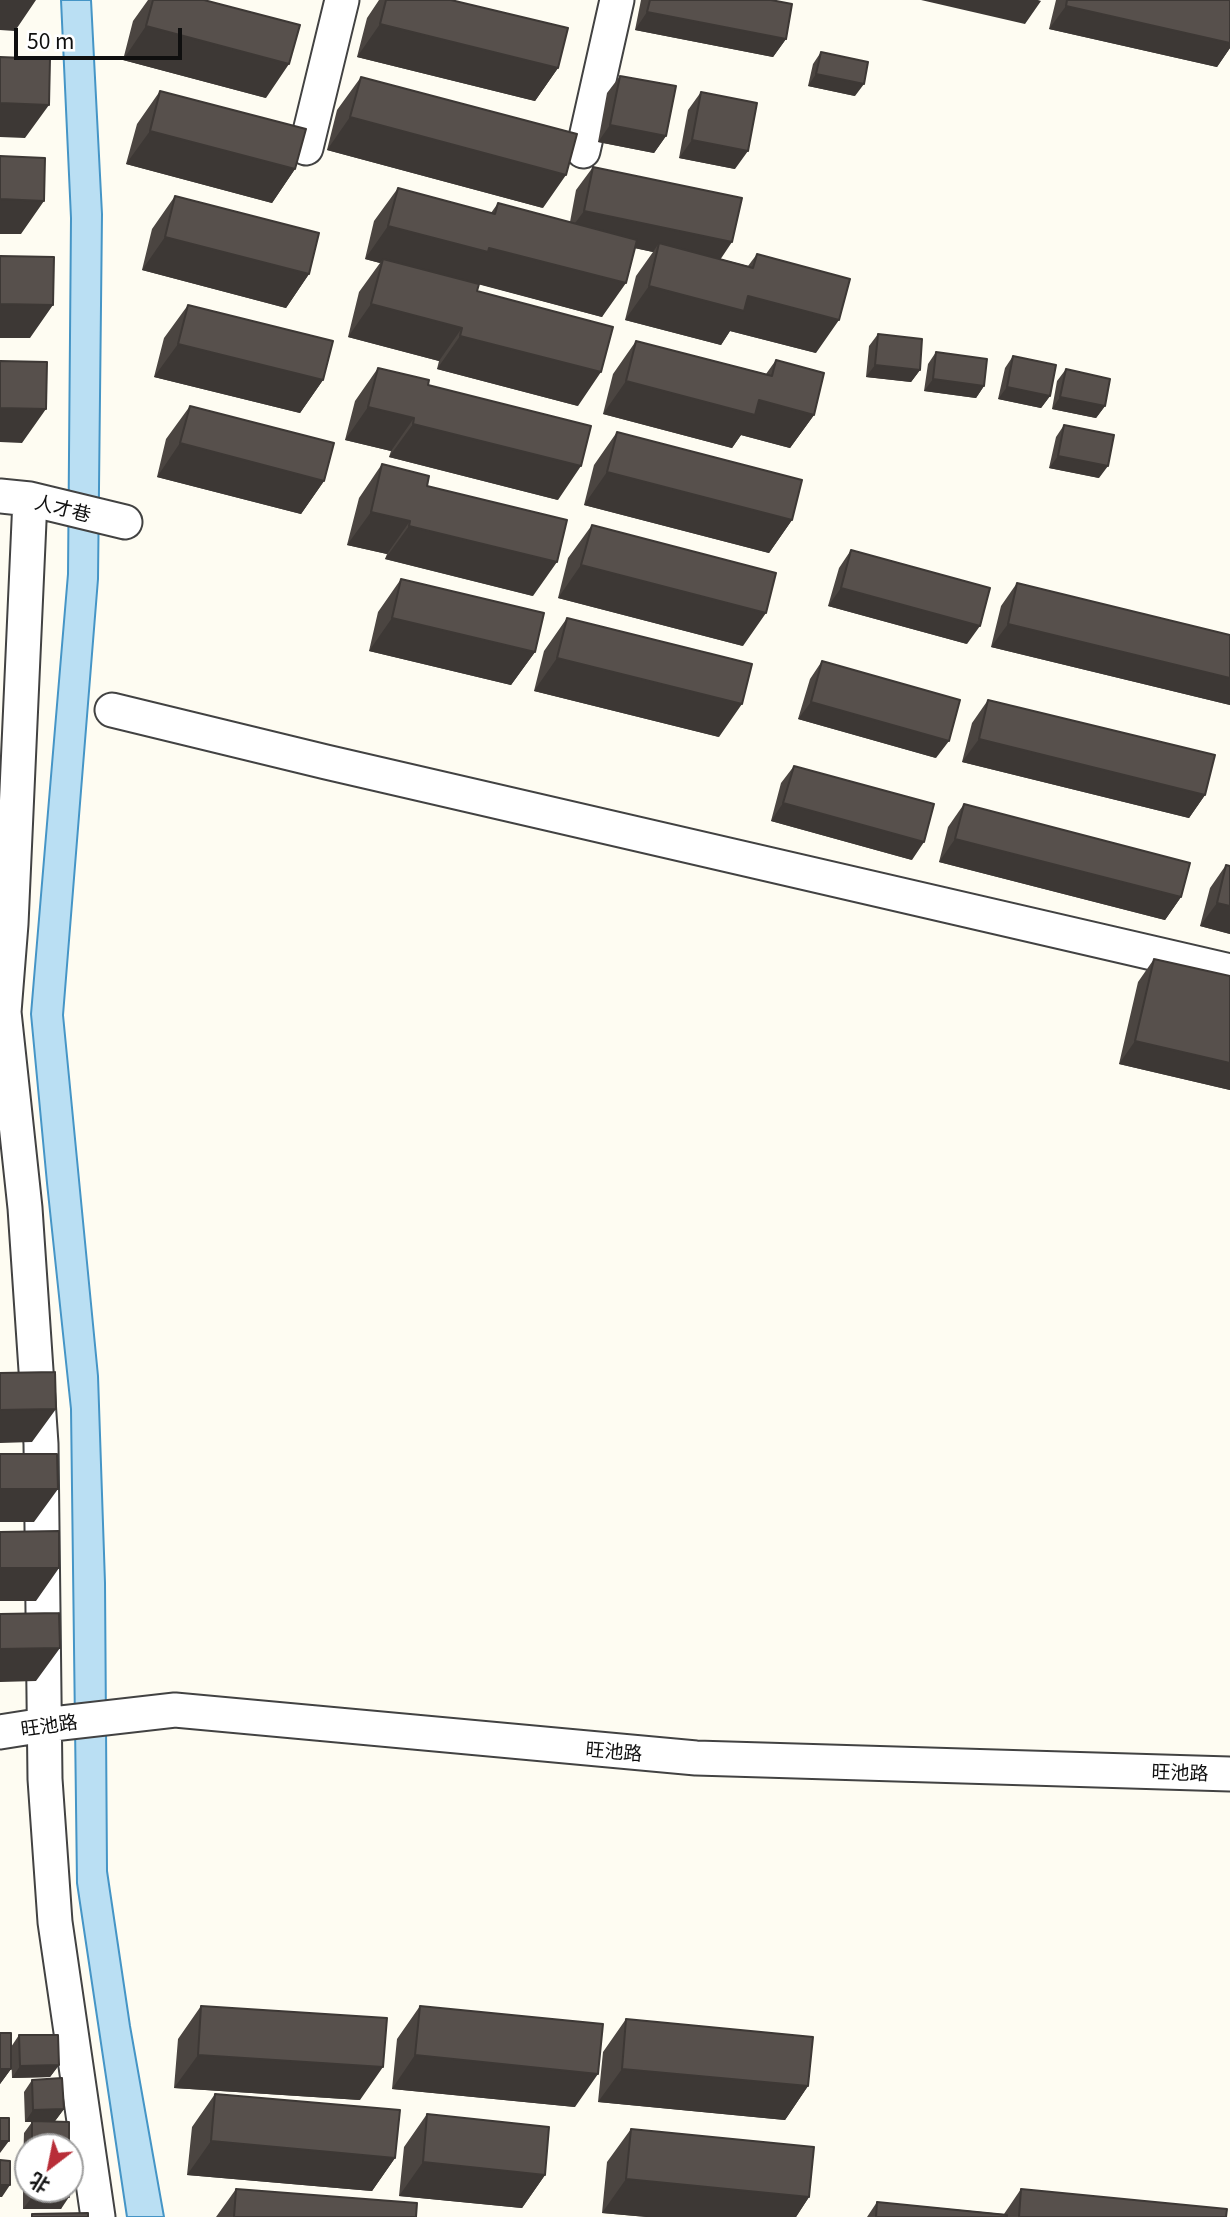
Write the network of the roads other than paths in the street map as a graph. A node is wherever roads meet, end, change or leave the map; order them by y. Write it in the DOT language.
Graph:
graph roads {
  1 [pos="342,0"];
  2 [pos="617,0"];
  3 [pos="306,148"];
  4 [pos="583,151"];
  5 [pos="25,500"];
  6 [pos="120,521"];
  7 [pos="112,710"];
  8 [pos="1230,971"];
  9 [pos="12,1209"];
  10 [pos="44,1725"];
  11 [pos="0,1732"];
  12 [pos="1230,1774"];
  13 [pos="98,2217"];
  1 -- 3 [label="street"];
  2 -- 4 [label="street"];
  5 -- 6 [label="street, 人才巷"];
  5 -- 9 [label="street"];
  7 -- 8 [label="street"];
  9 -- 10 [label="street"];
  10 -- 11 [label="street, 旺池路"];
  10 -- 12 [label="street, 旺池路"];
  10 -- 13 [label="street"];
}
